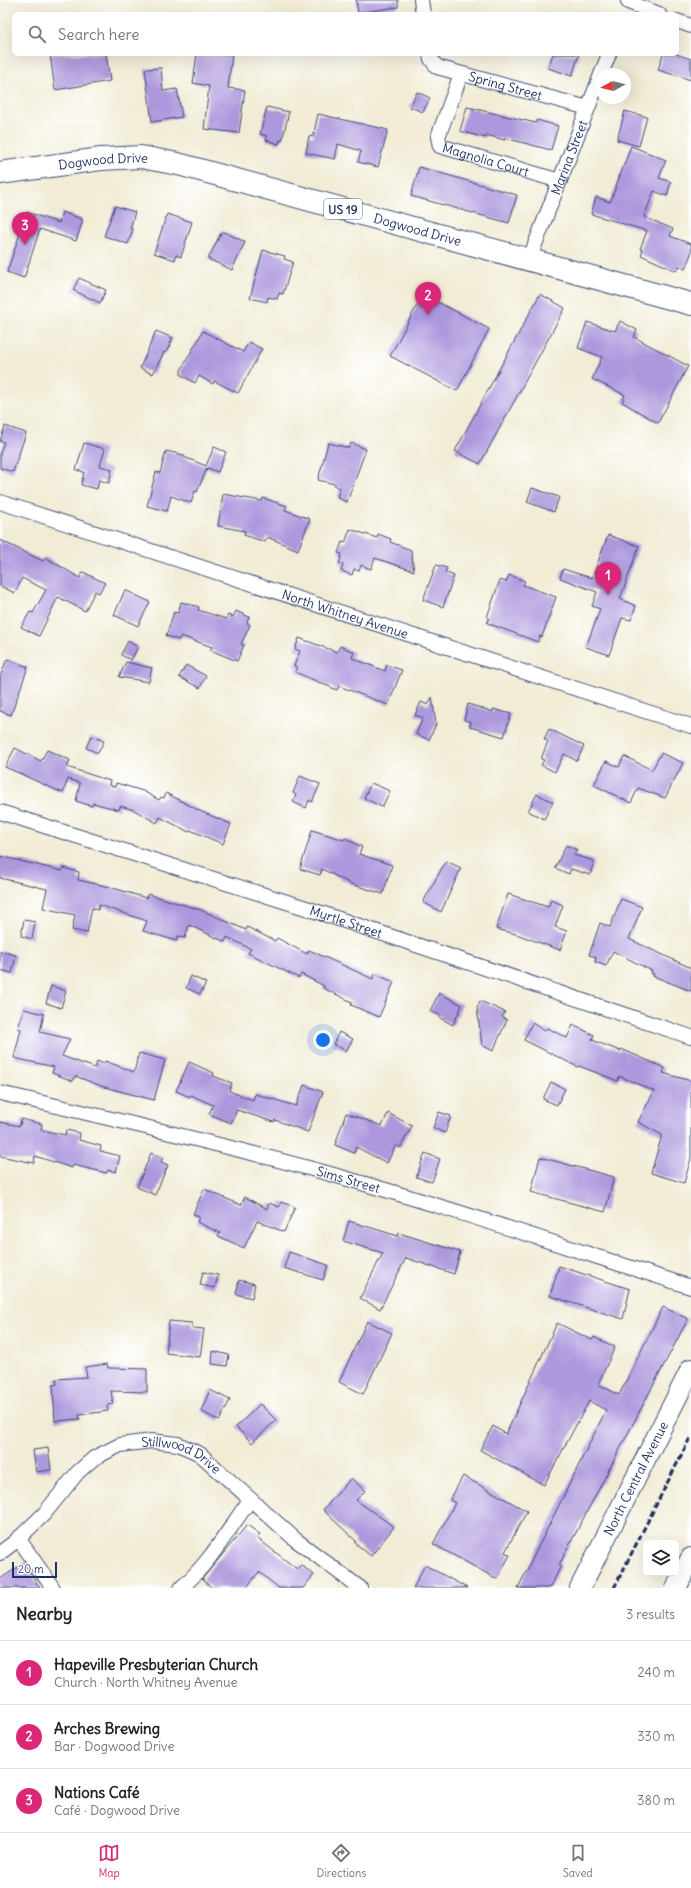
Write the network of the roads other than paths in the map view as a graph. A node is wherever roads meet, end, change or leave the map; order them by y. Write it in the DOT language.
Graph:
graph roads {
  1 [pos="421,0"];
  2 [pos="627,5"];
  3 [pos="423,12"];
  4 [pos="652,12"];
  5 [pos="679,22"];
  6 [pos="691,26"];
  7 [pos="430,56"];
  8 [pos="608,56"];
  9 [pos="461,74"];
  10 [pos="588,108"];
  11 [pos="0,173"];
  12 [pos="560,181"];
  13 [pos="529,260"];
  14 [pos="691,304"];
  15 [pos="0,502"];
  16 [pos="691,726"];
  17 [pos="0,812"];
  18 [pos="691,1037"];
  19 [pos="0,1093"];
  20 [pos="691,1287"];
  21 [pos="691,1369"];
  22 [pos="250,1500"];
  23 [pos="18,1538"];
  24 [pos="0,1552"];
  25 [pos="691,1558"];
  26 [pos="53,1588"];
  27 [pos="181,1588"];
  28 [pos="360,1588"];
  29 [pos="580,1588"];
  30 [pos="676,1588"];
  1 -- 3 [label="street"];
  2 -- 4 [label="street"];
  5 -- 6 [label="street"];
  7 -- 9 [label="street, Spring Street"];
  8 -- 10 [label="street, Marina Street"];
  9 -- 10 [label="street, Spring Street"];
  9 -- 12 [label="street, Magnolia Court"];
  10 -- 12 [label="street, Marina Street"];
  11 -- 13 [label="main road, Dogwood Drive / US 19"];
  12 -- 13 [label="street, Marina Street"];
  13 -- 14 [label="main road, Dogwood Drive / US 19"];
  15 -- 16 [label="street, North Whitney Avenue"];
  17 -- 18 [label="street, Myrtle Street"];
  19 -- 20 [label="street, Sims Street"];
  21 -- 29 [label="main road, North Central Avenue"];
  22 -- 23 [label="street, Stillwood Drive"];
  22 -- 27 [label="street"];
  22 -- 28 [label="street, Stillwood Drive"];
  23 -- 24 [label="street, Stillwood Drive"];
  23 -- 26 [label="street"];
  25 -- 30 [label="main road"];
}
